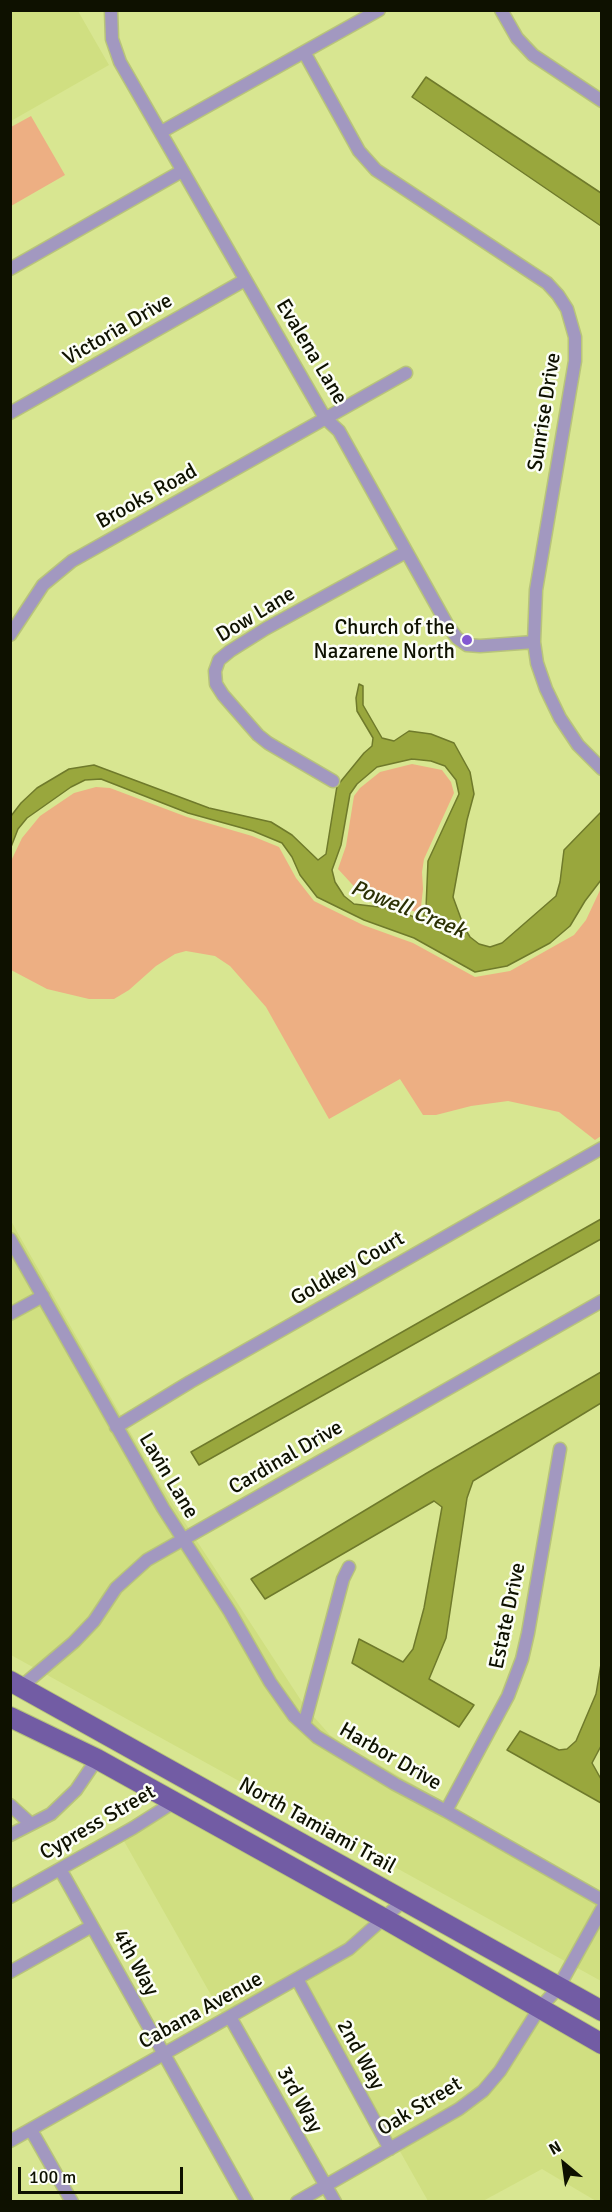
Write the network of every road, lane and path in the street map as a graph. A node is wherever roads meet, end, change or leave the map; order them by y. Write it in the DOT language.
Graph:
graph roads {
  1 [pos="111,10"];
  2 [pos="378,10"];
  3 [pos="501,10"];
  4 [pos="304,52"];
  5 [pos="602,101"];
  6 [pos="161,132"];
  7 [pos="182,171"];
  8 [pos="10,269"];
  9 [pos="245,280"];
  10 [pos="406,373"];
  11 [pos="10,413"];
  12 [pos="325,418"];
  13 [pos="406,552"];
  14 [pos="10,635"];
  15 [pos="534,642"];
  16 [pos="602,769"];
  17 [pos="333,780"];
  18 [pos="602,1148"];
  19 [pos="10,1239"];
  20 [pos="43,1296"];
  21 [pos="602,1301"];
  22 [pos="10,1314"];
  23 [pos="116,1427"];
  24 [pos="560,1449"];
  25 [pos="182,1539"];
  26 [pos="349,1567"];
  27 [pos="16,1684"];
  28 [pos="10,1717"];
  29 [pos="304,1725"];
  30 [pos="97,1759"];
  31 [pos="174,1802"];
  32 [pos="10,1805"];
  33 [pos="446,1811"];
  34 [pos="32,1824"];
  35 [pos="10,1835"];
  36 [pos="60,1869"];
  37 [pos="10,1897"];
  38 [pos="602,1900"];
  39 [pos="402,1902"];
  40 [pos="602,1909"];
  41 [pos="385,1919"];
  42 [pos="92,1926"];
  43 [pos="10,1972"];
  44 [pos="297,1979"];
  45 [pos="558,1988"];
  46 [pos="539,2009"];
  47 [pos="602,2011"];
  48 [pos="230,2017"];
  49 [pos="602,2044"];
  50 [pos="165,2054"];
  51 [pos="32,2130"];
  52 [pos="10,2142"];
  53 [pos="390,2149"];
  54 [pos="326,2184"];
  55 [pos="72,2202"];
  56 [pos="247,2202"];
  57 [pos="297,2202"];
  58 [pos="335,2202"];
  1 -- 6 [label="street, Evalena Lane"];
  2 -- 4 [label="street"];
  3 -- 5 [label="street"];
  4 -- 6 [label="street"];
  4 -- 15 [label="street, Sunrise Drive"];
  6 -- 7 [label="street, Evalena Lane"];
  7 -- 8 [label="street"];
  7 -- 9 [label="street, Evalena Lane"];
  9 -- 11 [label="street, Victoria Drive"];
  9 -- 12 [label="street, Evalena Lane"];
  10 -- 12 [label="street, Brooks Road"];
  12 -- 13 [label="street, Evalena Lane"];
  12 -- 14 [label="street, Brooks Road"];
  13 -- 15 [label="street, Evalena Lane"];
  13 -- 17 [label="street, Dow Lane"];
  15 -- 16 [label="street, Sunrise Drive"];
  18 -- 23 [label="street, Goldkey Court"];
  19 -- 20 [label="street, Lavin Lane"];
  20 -- 22 [label="street"];
  20 -- 23 [label="street, Lavin Lane"];
  21 -- 25 [label="street, Cardinal Drive"];
  23 -- 25 [label="street, Lavin Lane"];
  24 -- 33 [label="street, Estate Drive"];
  25 -- 27 [label="street, Cardinal Drive"];
  25 -- 29 [label="street, Lavin Lane"];
  26 -- 29 [label="street"];
  27 -- 39 [label="main road, North Tamiami Trail"];
  28 -- 30 [label="main road"];
  29 -- 33 [label="street, Harbor Drive"];
  30 -- 31 [label="main road"];
  30 -- 34 [label="street"];
  31 -- 36 [label="street, Cypress Street"];
  31 -- 41 [label="main road"];
  32 -- 34 [label="street"];
  33 -- 38 [label="street, Harbor Drive"];
  34 -- 35 [label="street"];
  36 -- 37 [label="street, Cypress Street"];
  36 -- 42 [label="street, 4th Way"];
  39 -- 41 [label="street, Cabana Avenue"];
  39 -- 45 [label="main road, North Tamiami Trail"];
  40 -- 45 [label="street, Oak Street"];
  41 -- 44 [label="street, Cabana Avenue"];
  41 -- 46 [label="main road"];
  42 -- 43 [label="street"];
  42 -- 50 [label="street, 4th Way"];
  44 -- 48 [label="street, Cabana Avenue"];
  44 -- 53 [label="street, 2nd Way"];
  45 -- 46 [label="street, Oak Street"];
  45 -- 47 [label="main road, North Tamiami Trail"];
  46 -- 49 [label="main road"];
  46 -- 53 [label="street, Oak Street"];
  48 -- 50 [label="street, Cabana Avenue"];
  48 -- 54 [label="street, 3rd Way"];
  50 -- 51 [label="street, Cabana Avenue"];
  50 -- 56 [label="street, 4th Way"];
  51 -- 52 [label="street, Cabana Avenue"];
  51 -- 55 [label="street"];
  53 -- 54 [label="street, Oak Street"];
  54 -- 57 [label="street, Oak Street"];
  54 -- 58 [label="street, 3rd Way"];
}
